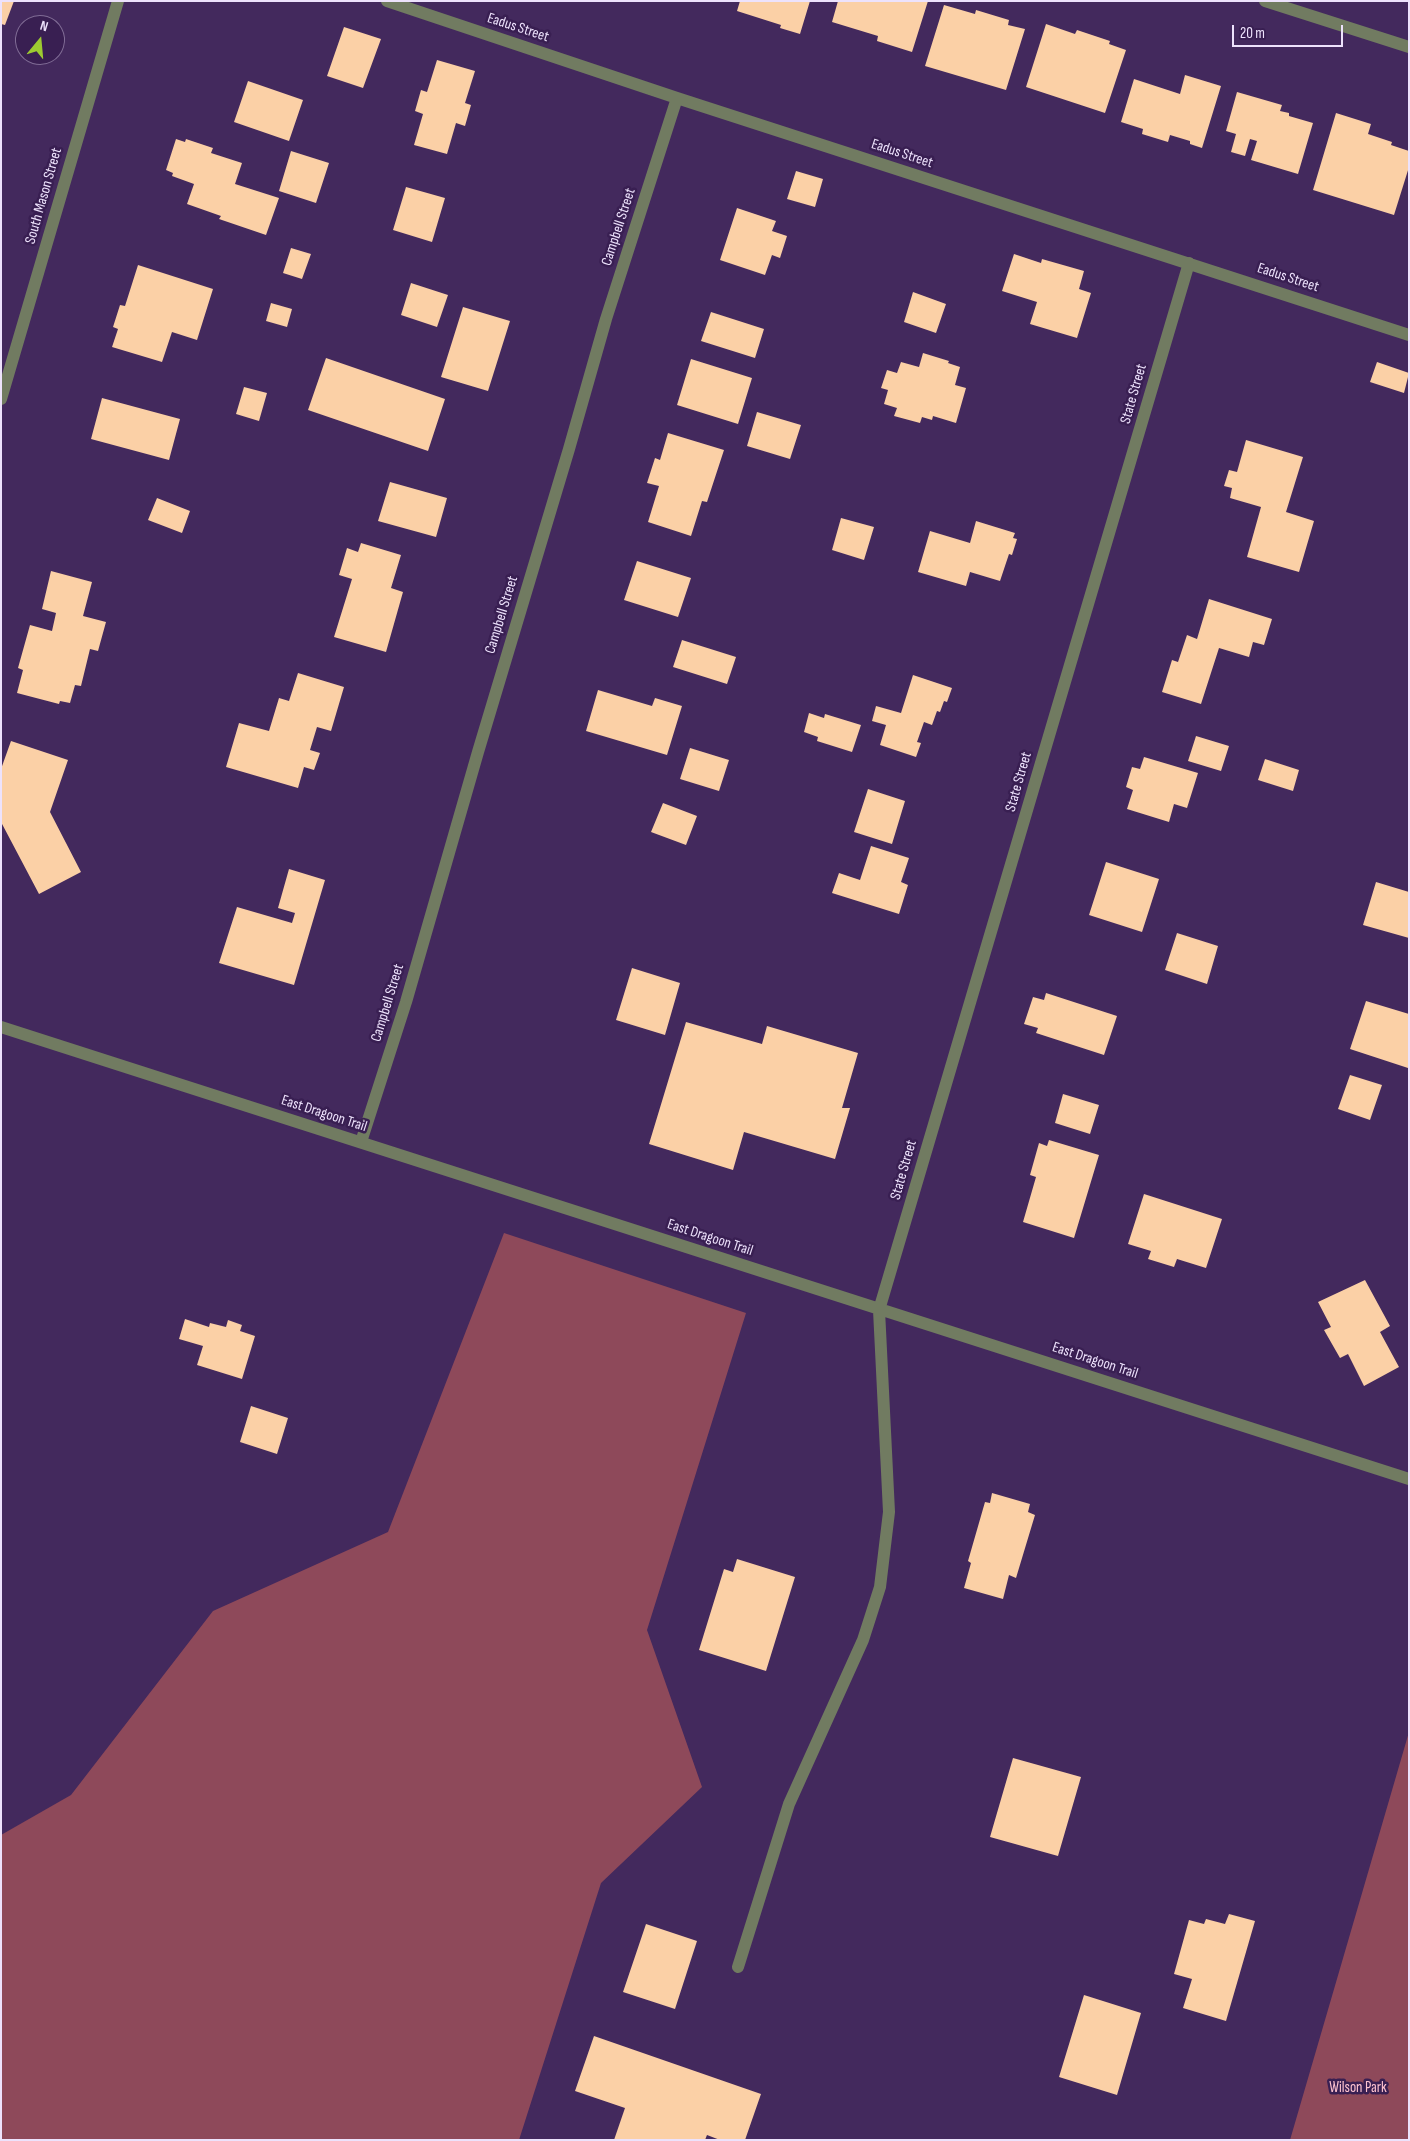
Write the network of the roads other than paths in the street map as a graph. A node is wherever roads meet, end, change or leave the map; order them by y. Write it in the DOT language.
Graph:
graph roads {
  1 [pos="118,1"];
  2 [pos="387,1"];
  3 [pos="1264,1"];
  4 [pos="1409,47"];
  5 [pos="677,98"];
  6 [pos="1189,263"];
  7 [pos="1409,335"];
  8 [pos="1,399"];
  9 [pos="1,1027"];
  10 [pos="361,1142"];
  11 [pos="879,1310"];
  12 [pos="1409,1479"];
  13 [pos="738,1968"];
  1 -- 8 [label="street, South Mason Street"];
  2 -- 5 [label="street, Eadus Street"];
  3 -- 4 [label="street"];
  5 -- 6 [label="street, Eadus Street"];
  5 -- 10 [label="street, Campbell Street"];
  6 -- 7 [label="street, Eadus Street"];
  6 -- 11 [label="street, State Street"];
  9 -- 10 [label="street, East Dragoon Trail"];
  10 -- 11 [label="street, East Dragoon Trail"];
  11 -- 12 [label="street, East Dragoon Trail"];
  11 -- 13 [label="street, State Street"];
}
